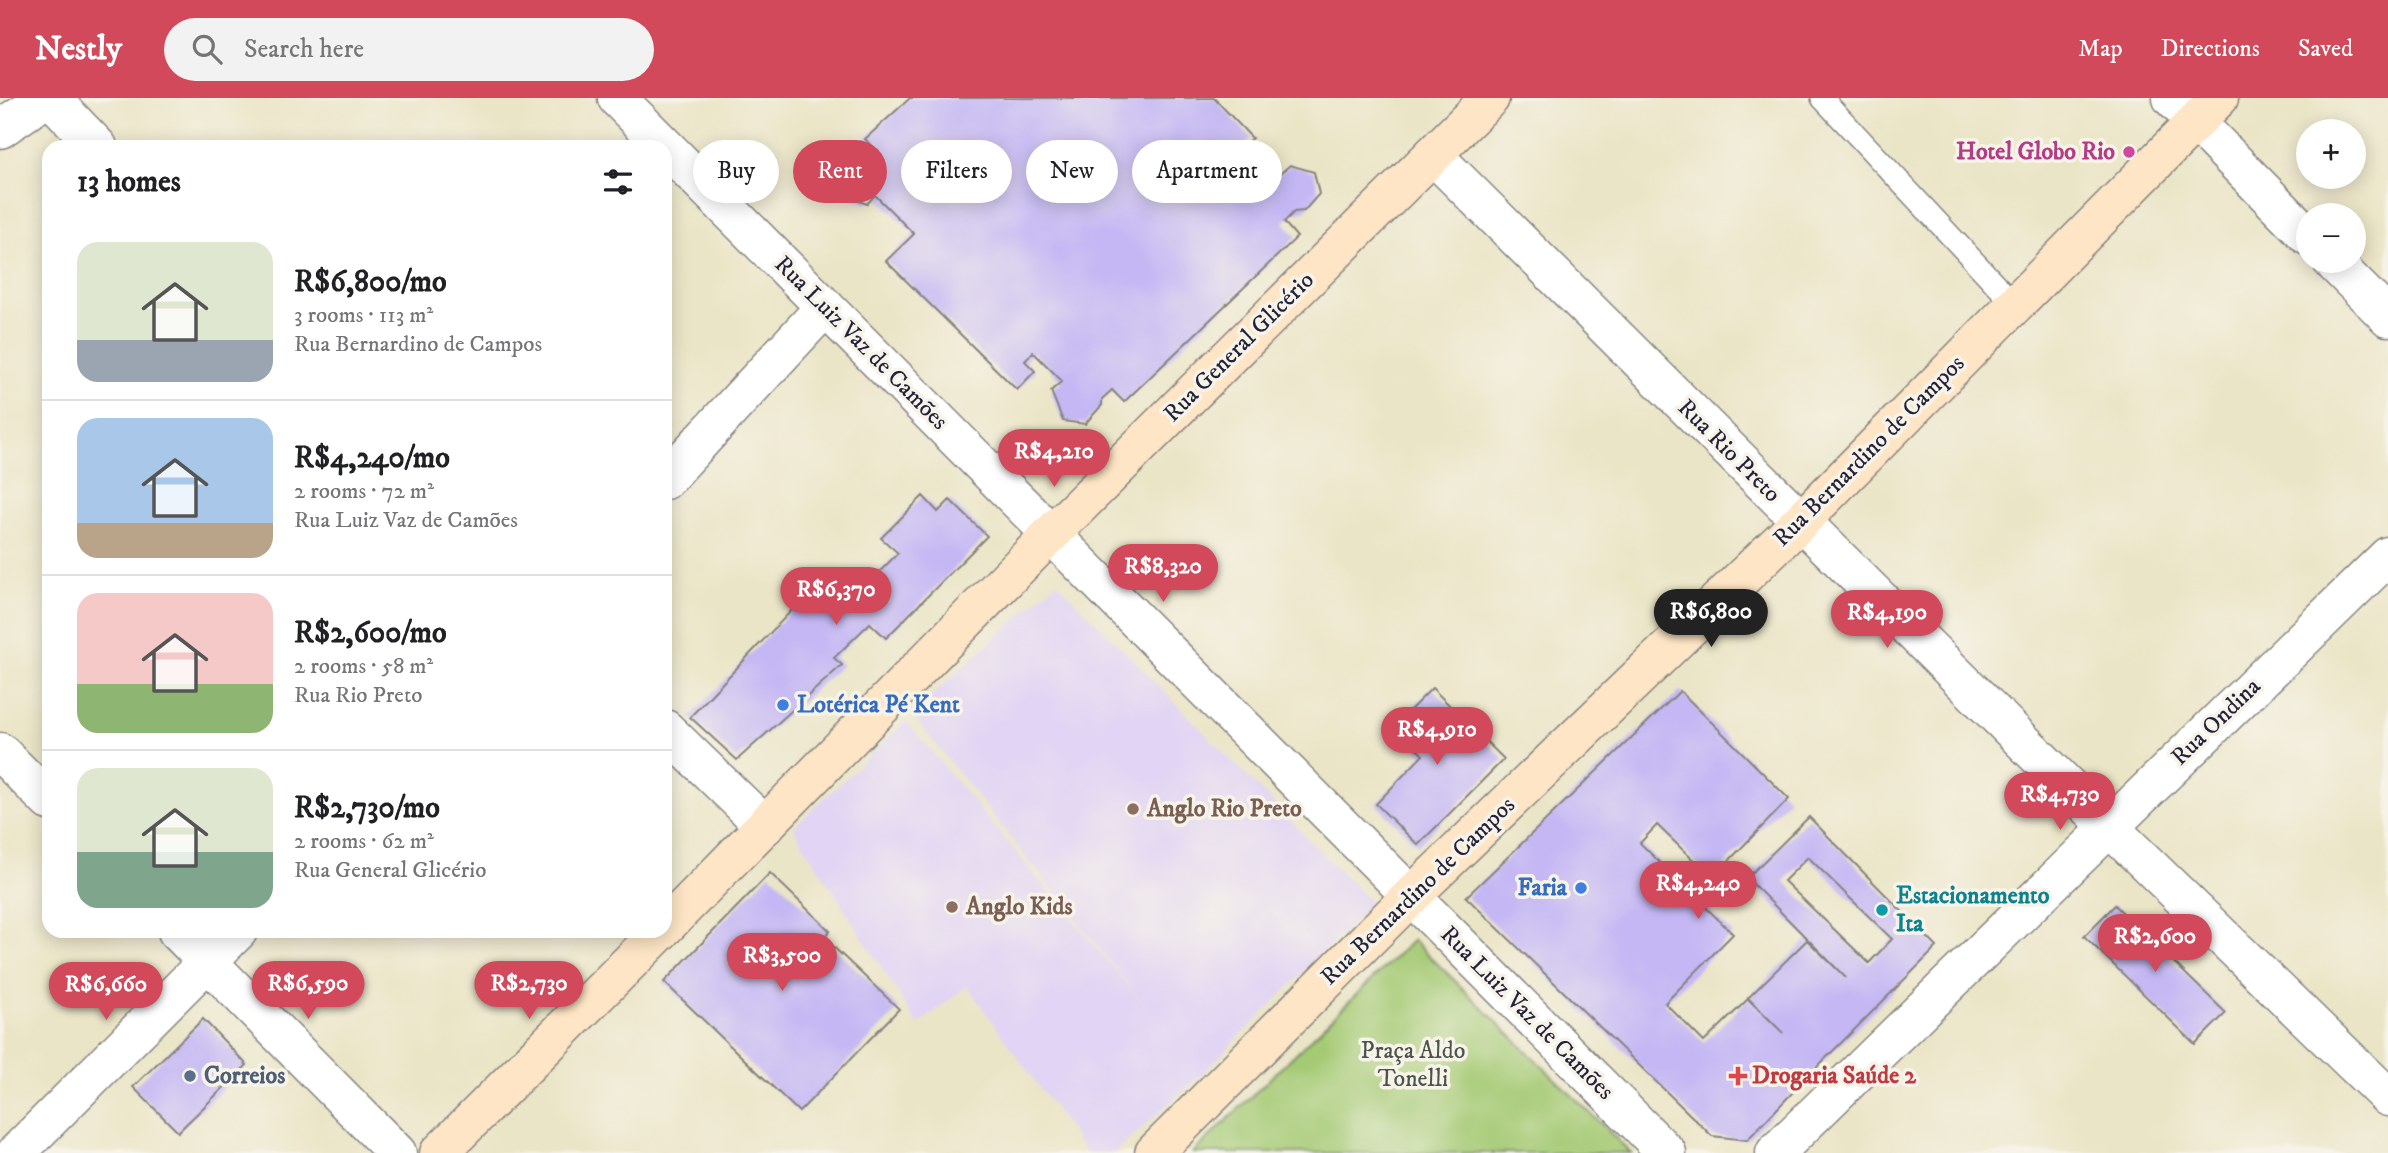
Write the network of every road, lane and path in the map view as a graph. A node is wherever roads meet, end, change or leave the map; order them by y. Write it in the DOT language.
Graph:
graph roads {
  1 [pos="49,98"];
  2 [pos="617,98"];
  3 [pos="1490,98"];
  4 [pos="1822,98"];
  5 [pos="2196,106"];
  6 [pos="0,130"];
  7 [pos="91,140"];
  8 [pos="659,140"];
  9 [pos="672,153"];
  10 [pos="1433,155"];
  11 [pos="2296,222"];
  12 [pos="2344,273"];
  13 [pos="2014,304"];
  14 [pos="825,307"];
  15 [pos="2388,317"];
  16 [pos="672,472"];
  17 [pos="1800,522"];
  18 [pos="1051,534"];
  19 [pos="2388,556"];
  20 [pos="672,736"];
  21 [pos="0,752"];
  22 [pos="42,794"];
  23 [pos="765,827"];
  24 [pos="2108,827"];
  25 [pos="1410,895"];
  26 [pos="672,920"];
  27 [pos="184,938"];
  28 [pos="231,938"];
  29 [pos="654,938"];
  30 [pos="208,962"];
  31 [pos="2388,1097"];
  32 [pos="16,1153"];
  33 [pos="397,1153"];
  34 [pos="439,1153"];
  35 [pos="1154,1153"];
  36 [pos="1667,1153"];
  37 [pos="1775,1153"];
  1 -- 6 [label="street"];
  1 -- 7 [label="street"];
  2 -- 8 [label="street, Rua Luiz Vaz de Camões"];
  3 -- 10 [label="street, Rua General Glicério"];
  4 -- 13 [label="lane"];
  5 -- 11 [label="street"];
  5 -- 13 [label="street, Rua Bernardino de Campos"];
  9 -- 14 [label="street, Rua Luiz Vaz de Camões"];
  10 -- 17 [label="street, Rua Rio Preto"];
  10 -- 18 [label="street, Rua General Glicério"];
  12 -- 15 [label="street"];
  13 -- 17 [label="street, Rua Bernardino de Campos"];
  14 -- 16 [label="street"];
  14 -- 18 [label="street, Rua Luiz Vaz de Camões"];
  17 -- 24 [label="street, Rua Rio Preto"];
  17 -- 25 [label="street, Rua Bernardino de Campos"];
  18 -- 23 [label="street, Rua General Glicério"];
  18 -- 25 [label="street, Rua Luiz Vaz de Camões"];
  19 -- 24 [label="street, Rua Ondina"];
  20 -- 23 [label="street"];
  21 -- 22 [label="street"];
  23 -- 26 [label="street, Rua General Glicério"];
  24 -- 31 [label="street, Rua Rio Preto"];
  24 -- 37 [label="street, Rua Ondina"];
  25 -- 35 [label="street, Rua Bernardino de Campos"];
  25 -- 36 [label="street, Rua Luiz Vaz de Camões"];
  27 -- 30 [label="street"];
  28 -- 30 [label="street"];
  29 -- 34 [label="street"];
  30 -- 32 [label="street"];
  30 -- 33 [label="street"];
}
